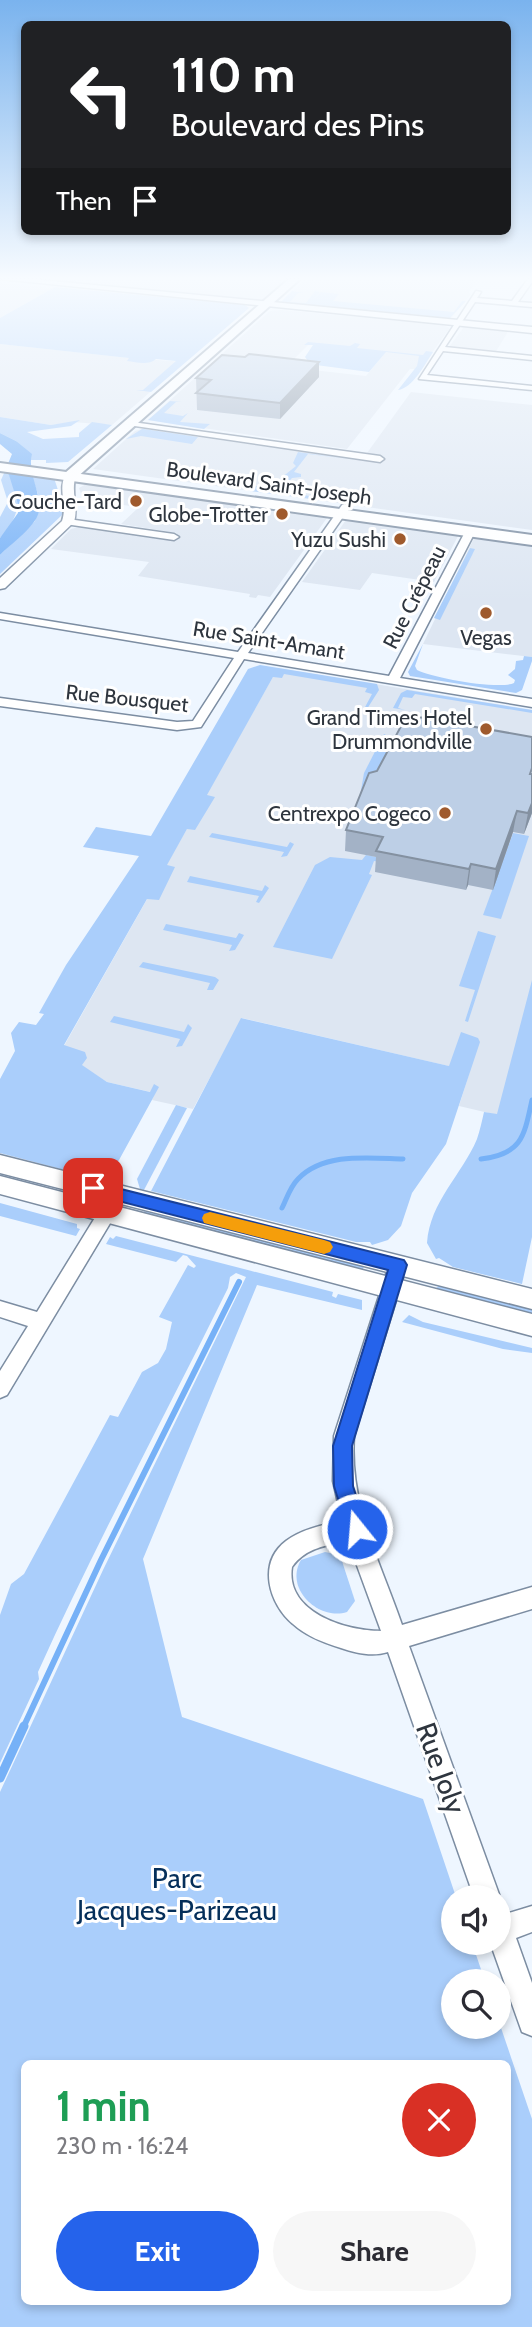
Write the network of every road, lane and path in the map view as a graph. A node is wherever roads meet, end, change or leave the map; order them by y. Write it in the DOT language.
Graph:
graph roads {
  1 [pos="170,388"];
  2 [pos="128,424"];
  3 [pos="380,459"];
  4 [pos="2,463"];
  5 [pos="73,473"];
  6 [pos="343,511"];
  7 [pos="68,522"];
  8 [pos="470,532"];
  9 [pos="532,533"];
  10 [pos="174,537"];
  11 [pos="532,540"];
  12 [pos="0,585"];
  13 [pos="0,616"];
  14 [pos="242,655"];
  15 [pos="393,680"];
  16 [pos="531,699"];
  17 [pos="0,702"];
  18 [pos="0,1164"];
  19 [pos="0,1185"];
  20 [pos="112,1204"];
  21 [pos="398,1265"];
  22 [pos="391,1289"];
  23 [pos="532,1299"];
  24 [pos="0,1309"];
  25 [pos="40,1321"];
  26 [pos="532,1325"];
  27 [pos="0,1389"];
  28 [pos="357,1529"];
  29 [pos="532,1598"];
  30 [pos="395,1639"];
  31 [pos="483,1885"];
  32 [pos="532,1919"];
  33 [pos="511,1926"];
  34 [pos="508,1955"];
  35 [pos="532,2022"];
  1 -- 2 [label="main road"];
  2 -- 3 [label="street"];
  2 -- 5 [label="main road"];
  4 -- 5 [label="main road, Boulevard Saint-Joseph"];
  5 -- 6 [label="main road, Boulevard Saint-Joseph"];
  5 -- 7 [label="street"];
  6 -- 8 [label="main road, Boulevard Saint-Joseph"];
  6 -- 9 [label="main road, Boulevard Saint-Joseph"];
  6 -- 14 [label="street, Rue Bousquet"];
  7 -- 10 [label="street"];
  7 -- 12 [label="street"];
  8 -- 11 [label="main road, Boulevard Saint-Joseph"];
  8 -- 15 [label="street, Rue Crépeau"];
  13 -- 14 [label="street, Rue Saint-Amant"];
  14 -- 15 [label="street, Rue Saint-Amant"];
  14 -- 17 [label="street, Rue Bousquet"];
  15 -- 16 [label="street, Rue Saint-Amant"];
  18 -- 20 [label="street"];
  19 -- 20 [label="street"];
  20 -- 21 [label="street"];
  20 -- 22 [label="street"];
  20 -- 25 [label="street"];
  21 -- 22 [label="street, Rue Joly"];
  21 -- 23 [label="street"];
  22 -- 26 [label="street"];
  22 -- 28 [label="street, Rue Joly"];
  24 -- 25 [label="street"];
  25 -- 27 [label="street"];
  28 -- 30 [label="street, Rue Joly"];
  28 -- 30 [label="street"];
  29 -- 30 [label="street"];
  30 -- 31 [label="street, Rue Joly"];
  32 -- 33 [label="street"];
  34 -- 35 [label="street"];
}
